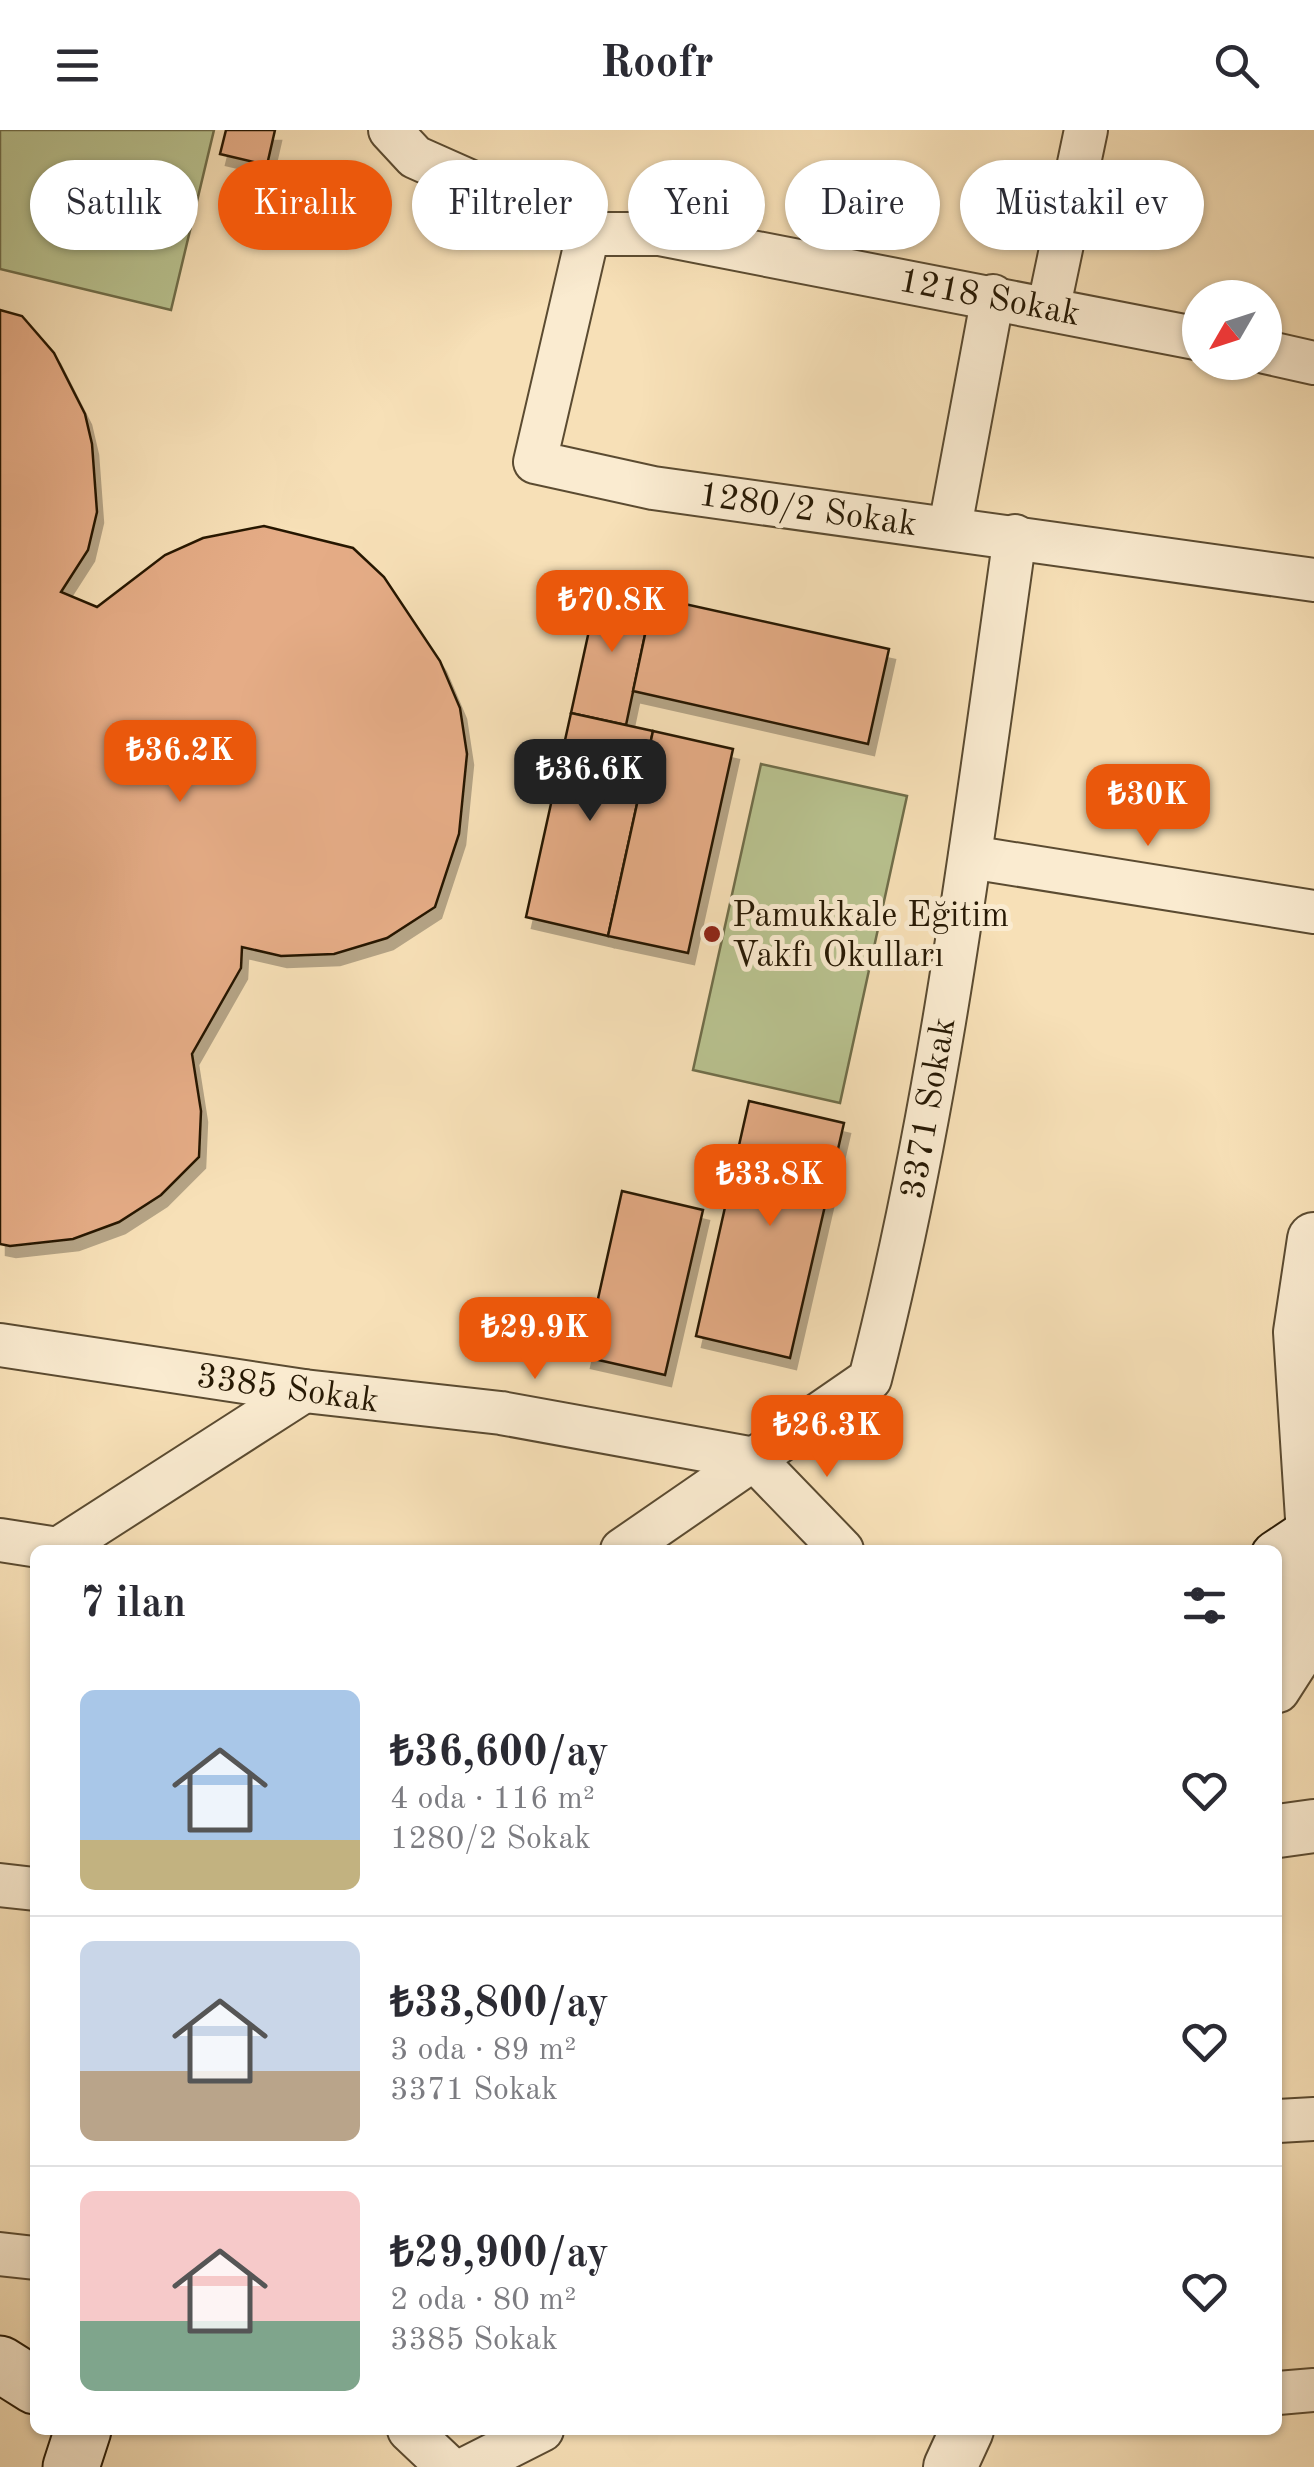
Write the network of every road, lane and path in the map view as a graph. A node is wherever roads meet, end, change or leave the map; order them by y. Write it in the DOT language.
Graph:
graph roads {
  1 [pos="390,130"];
  2 [pos="1086,130"];
  3 [pos="423,160"];
  4 [pos="608,234"];
  5 [pos="584,250"];
  6 [pos="992,296"];
  7 [pos="1049,306"];
  8 [pos="1182,334"];
  9 [pos="1282,356"];
  10 [pos="1314,363"];
  11 [pos="950,528"];
  12 [pos="1015,536"];
  13 [pos="1314,580"];
  14 [pos="970,857"];
  15 [pos="1314,912"];
  16 [pos="1314,1239"];
  17 [pos="0,1345"];
  18 [pos="304,1391"];
  19 [pos="1309,1411"];
  20 [pos="754,1459"];
  21 [pos="1313,1534"];
  22 [pos="0,1540"];
  23 [pos="32,1545"];
  24 [pos="64,1545"];
  25 [pos="629,1545"];
  26 [pos="837,1545"];
  27 [pos="1282,1555"];
  28 [pos="1314,1635"];
  29 [pos="1282,1641"];
  30 [pos="1282,1685"];
  31 [pos="1314,1826"];
  32 [pos="1282,1831"];
  33 [pos="0,1885"];
  34 [pos="30,1888"];
  35 [pos="1314,2119"];
  36 [pos="1282,2121"];
  37 [pos="0,2254"];
  38 [pos="30,2257"];
  39 [pos="0,2364"];
  40 [pos="30,2383"];
  41 [pos="1314,2390"];
  42 [pos="1282,2392"];
  43 [pos="81,2435"];
  44 [pos="414,2435"];
  45 [pos="532,2435"];
  46 [pos="965,2435"];
  47 [pos="71,2467"];
  48 [pos="448,2467"];
  49 [pos="469,2467"];
  50 [pos="950,2467"];
  1 -- 3 [label="street, 1218 Sokak"];
  2 -- 7 [label="street"];
  4 -- 6 [label="street, 1218 Sokak"];
  5 -- 11 [label="street, 1280/2 Sokak"];
  6 -- 7 [label="street, 1218 Sokak"];
  6 -- 11 [label="street"];
  7 -- 8 [label="street, 1218 Sokak"];
  9 -- 10 [label="street"];
  11 -- 12 [label="street, 1280/2 Sokak"];
  12 -- 13 [label="street, 1280/2 Sokak"];
  12 -- 14 [label="street, 3371 Sokak"];
  14 -- 15 [label="street"];
  14 -- 20 [label="street, 3371 Sokak"];
  16 -- 19 [label="street"];
  17 -- 18 [label="street, 3385 Sokak"];
  18 -- 20 [label="street, 3385 Sokak"];
  18 -- 24 [label="street"];
  19 -- 21 [label="street"];
  20 -- 25 [label="street, 3371 Sokak"];
  20 -- 26 [label="street"];
  21 -- 27 [label="main road"];
  21 -- 29 [label="street"];
  22 -- 23 [label="street"];
  28 -- 30 [label="street"];
  31 -- 32 [label="street"];
  33 -- 34 [label="street"];
  35 -- 36 [label="street"];
  37 -- 38 [label="street"];
  39 -- 40 [label="main road"];
  41 -- 42 [label="street"];
  43 -- 47 [label="main road"];
  44 -- 48 [label="street"];
  45 -- 49 [label="street"];
  46 -- 50 [label="street"];
}
